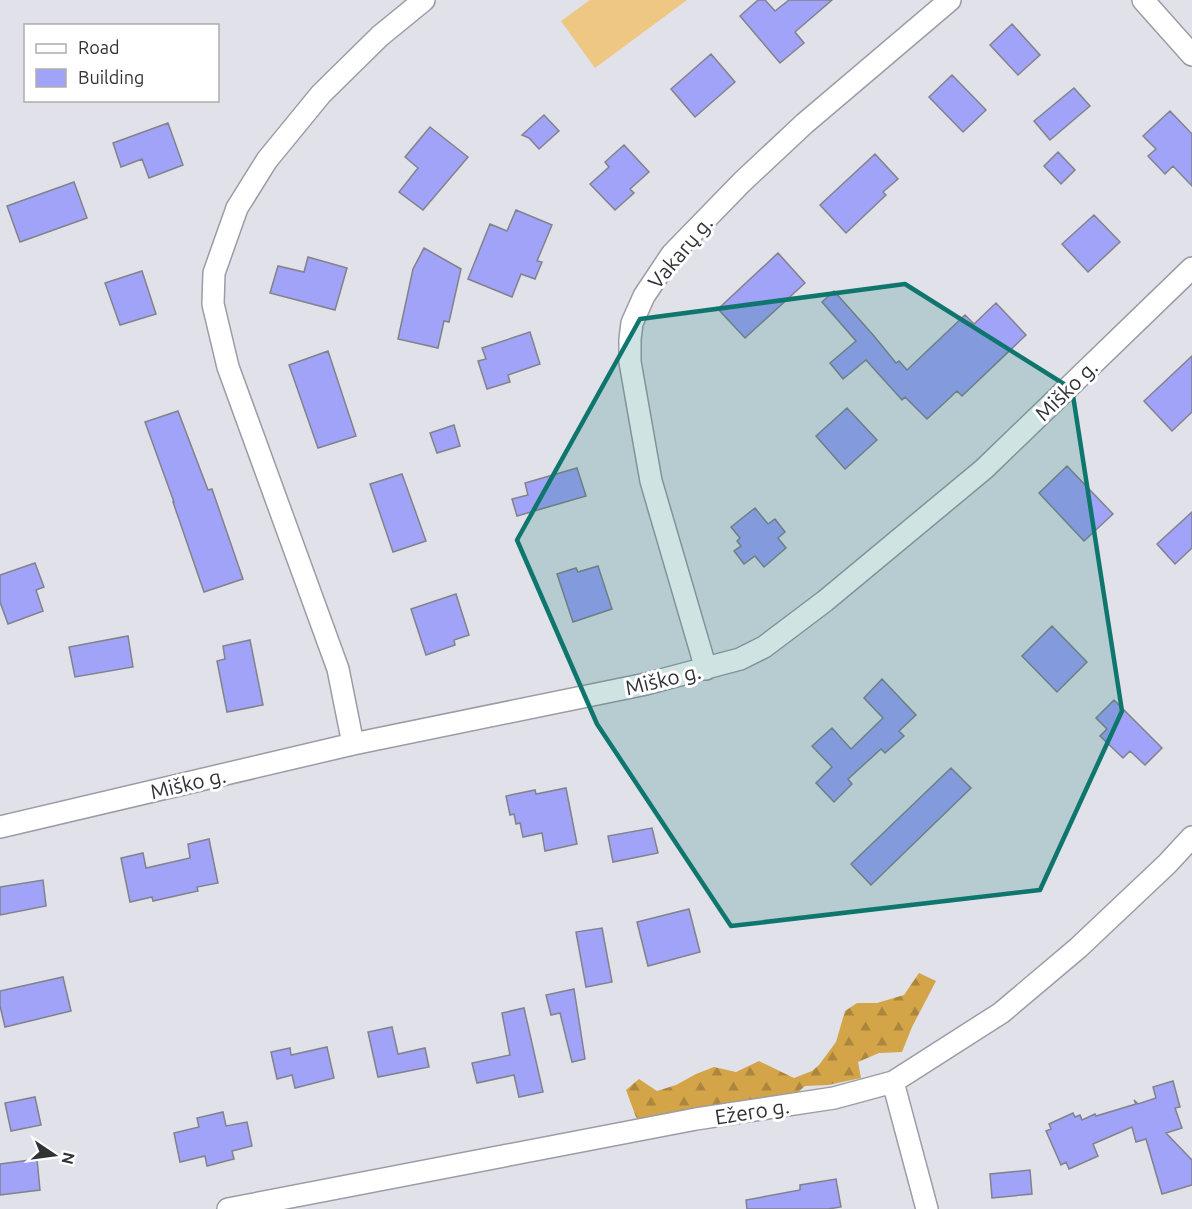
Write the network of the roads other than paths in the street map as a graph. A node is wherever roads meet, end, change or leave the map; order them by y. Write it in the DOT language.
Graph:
graph roads {
  1 [pos="424,0"];
  2 [pos="950,0"];
  3 [pos="1143,0"];
  4 [pos="1192,55"];
  5 [pos="1192,268"];
  6 [pos="706,669"];
  7 [pos="353,744"];
  8 [pos="0,827"];
  9 [pos="1192,837"];
  10 [pos="893,1082"];
  11 [pos="228,1209"];
  12 [pos="927,1209"];
  1 -- 7 [label="street"];
  2 -- 6 [label="street, Vakarų g."];
  3 -- 4 [label="street"];
  5 -- 6 [label="street, Miško g."];
  6 -- 7 [label="street, Miško g."];
  7 -- 8 [label="street, Miško g."];
  9 -- 10 [label="street, Ežero g."];
  10 -- 11 [label="street, Ežero g."];
  10 -- 12 [label="street"];
}
